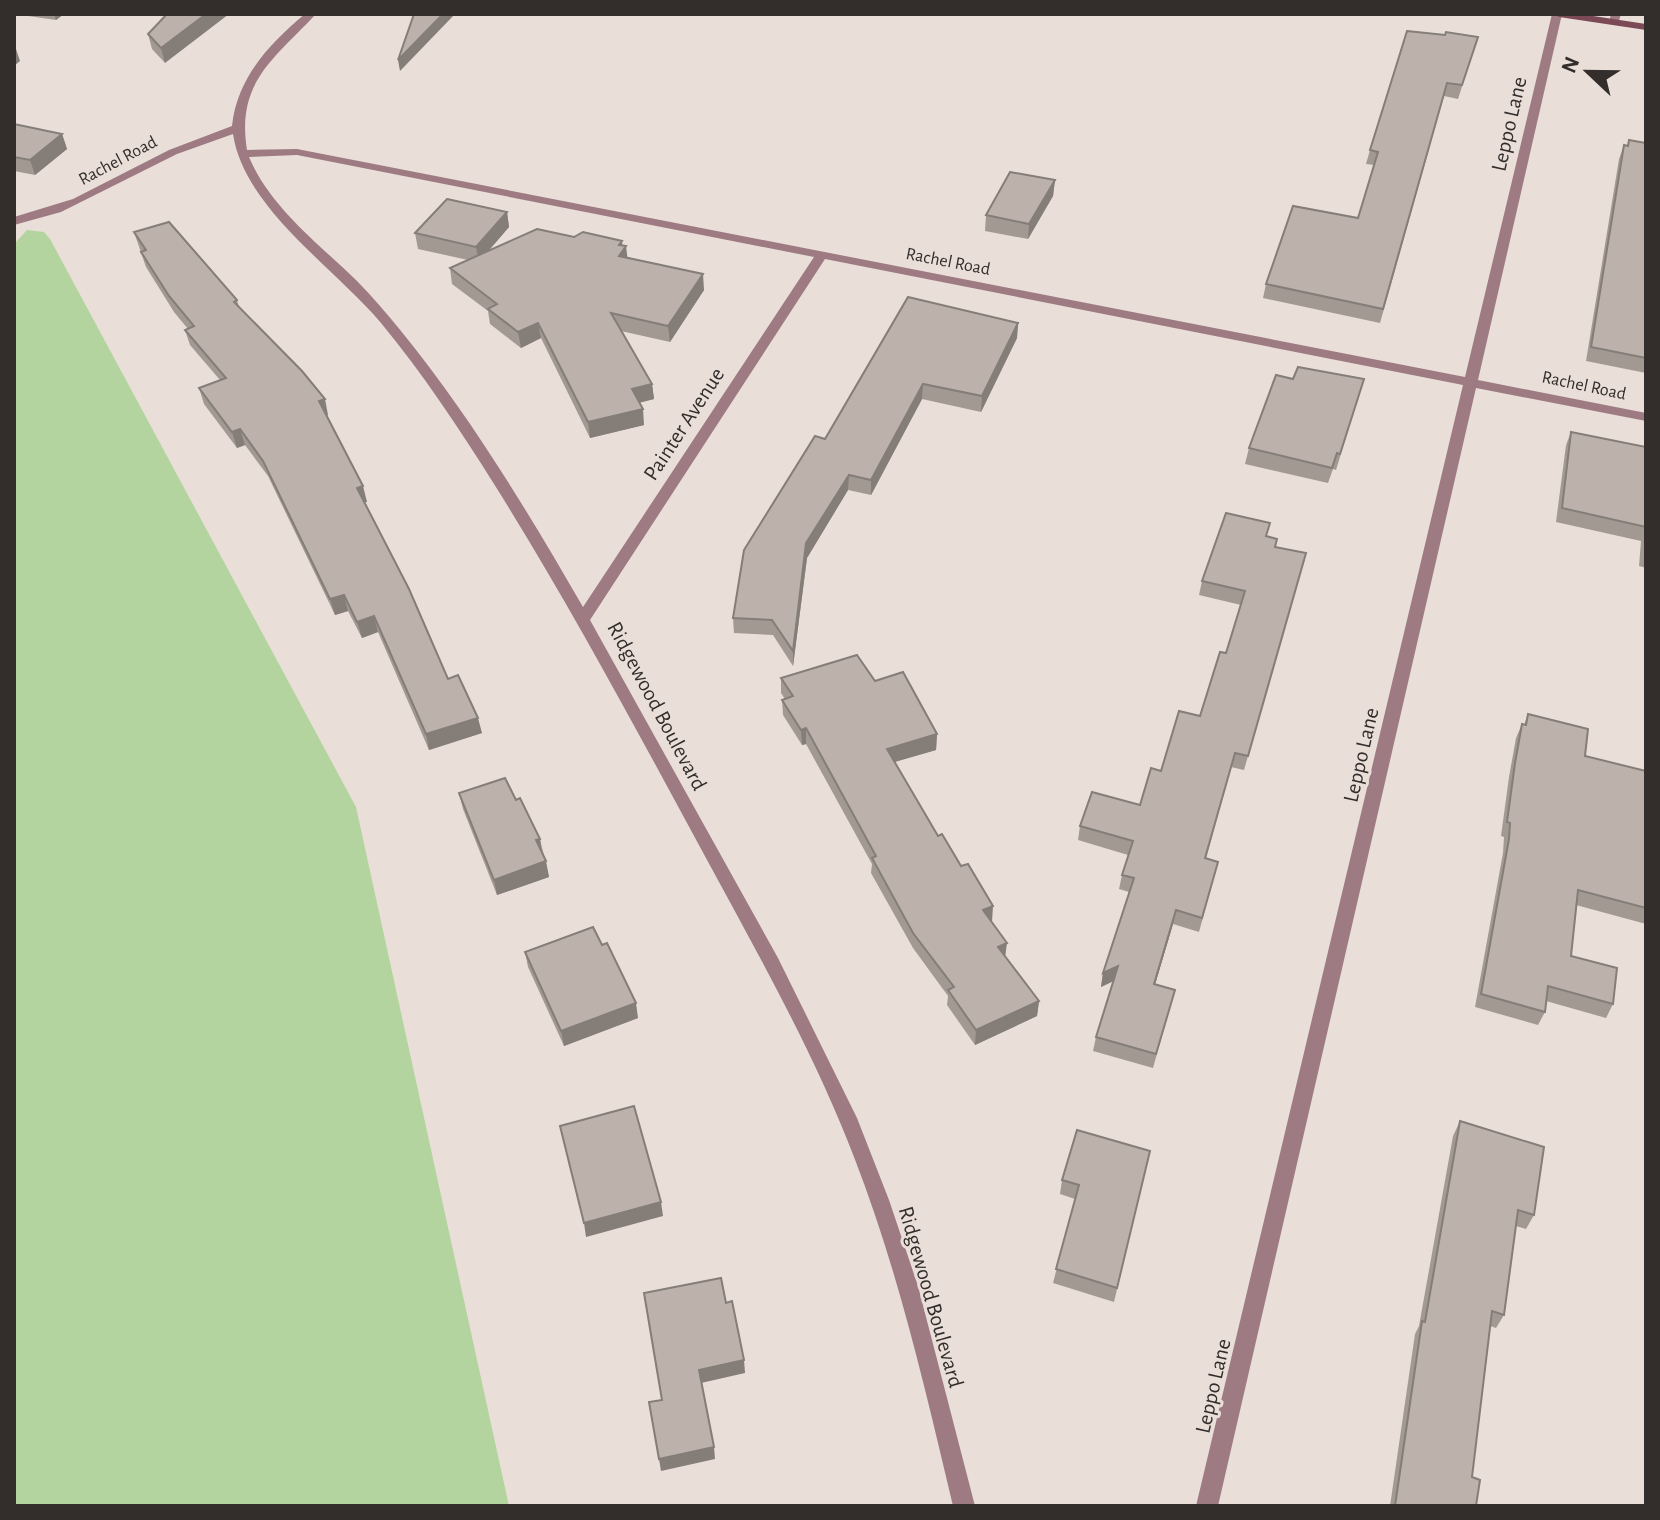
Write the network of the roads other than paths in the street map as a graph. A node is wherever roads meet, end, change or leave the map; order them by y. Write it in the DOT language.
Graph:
graph roads {
  1 [pos="311,14"];
  2 [pos="1558,14"];
  3 [pos="1615,18"];
  4 [pos="1646,27"];
  5 [pos="238,128"];
  6 [pos="242,154"];
  7 [pos="14,221"];
  8 [pos="822,255"];
  9 [pos="1471,382"];
  10 [pos="1646,417"];
  11 [pos="584,617"];
  12 [pos="964,1506"];
  13 [pos="1207,1506"];
  1 -- 5 [label="street, Ridgewood Boulevard"];
  2 -- 3 [label="street"];
  2 -- 9 [label="street, Leppo Lane"];
  3 -- 4 [label="street"];
  5 -- 6 [label="street, Ridgewood Boulevard"];
  5 -- 7 [label="street, Rachel Road"];
  6 -- 8 [label="street, Rachel Road"];
  6 -- 11 [label="street, Ridgewood Boulevard"];
  8 -- 9 [label="street, Rachel Road"];
  8 -- 11 [label="street, Painter Avenue"];
  9 -- 10 [label="street, Rachel Road"];
  9 -- 13 [label="street, Leppo Lane"];
  11 -- 12 [label="street, Ridgewood Boulevard"];
}
